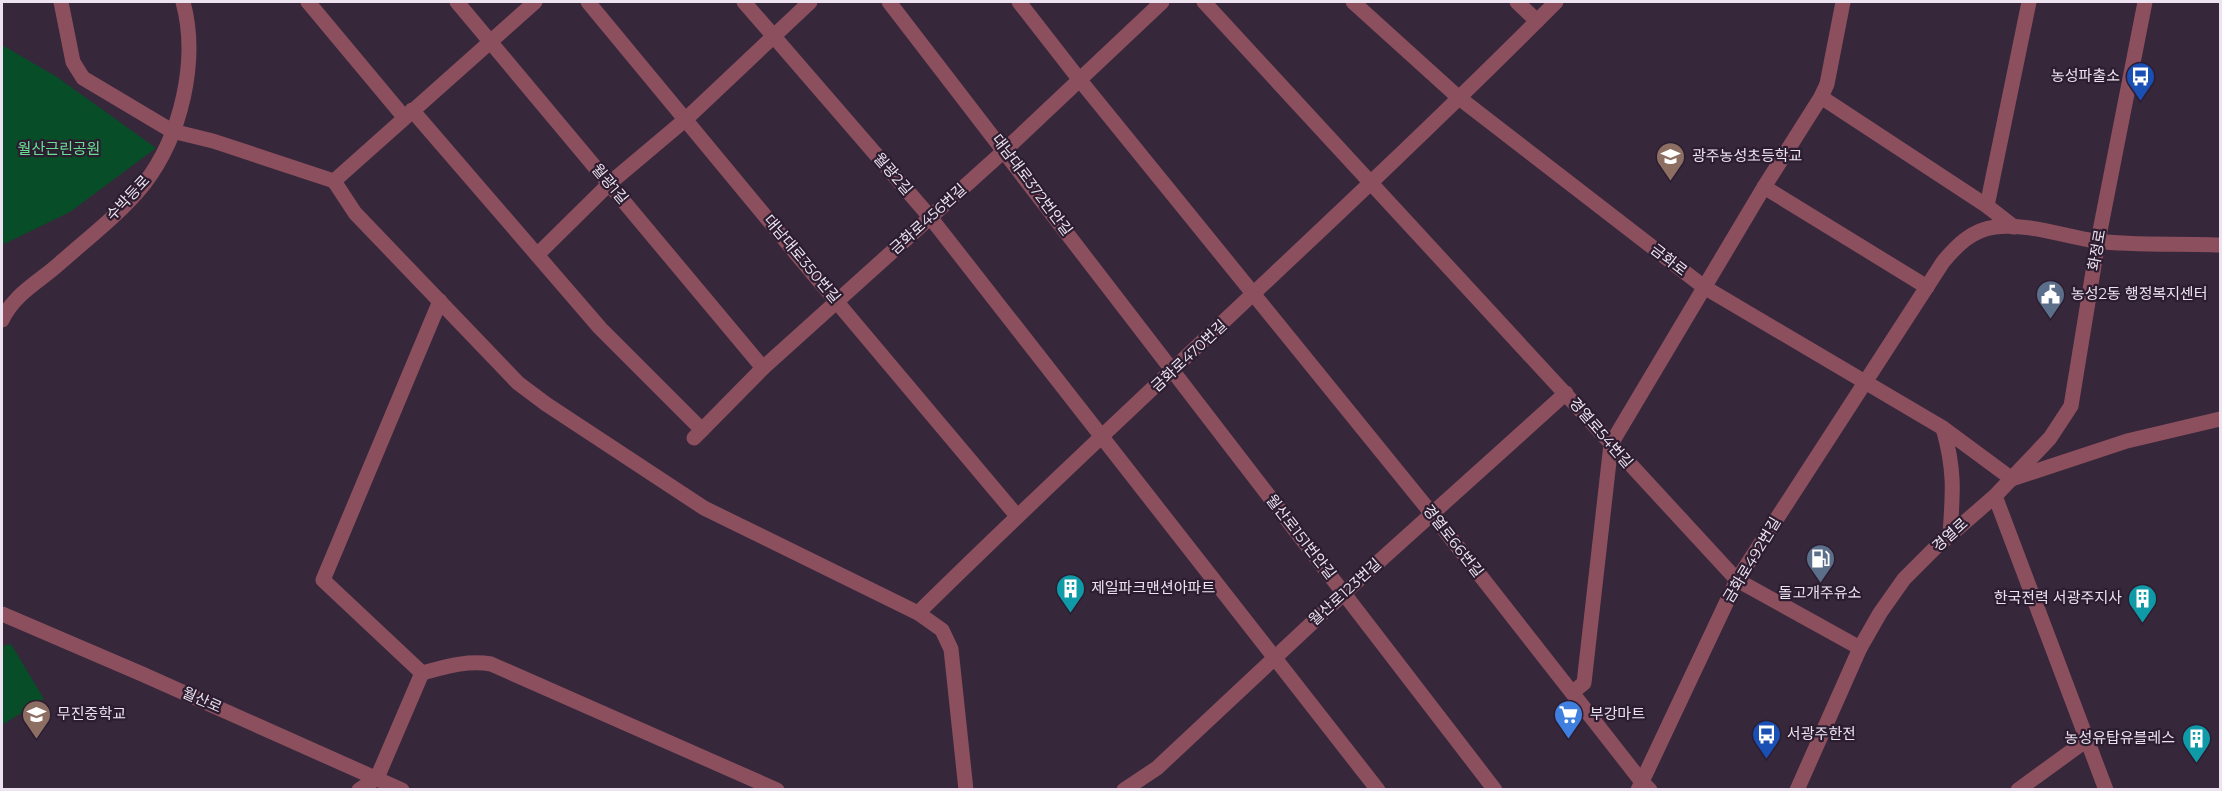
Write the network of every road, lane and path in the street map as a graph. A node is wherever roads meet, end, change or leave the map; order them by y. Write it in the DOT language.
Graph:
graph roads {
  1 [pos="61,2"];
  2 [pos="183,2"];
  3 [pos="308,2"];
  4 [pos="457,2"];
  5 [pos="535,2"];
  6 [pos="588,2"];
  7 [pos="744,2"];
  8 [pos="810,2"];
  9 [pos="890,2"];
  10 [pos="1019,2"];
  11 [pos="1162,2"];
  12 [pos="1204,2"];
  13 [pos="1353,2"];
  14 [pos="1517,2"];
  15 [pos="1556,2"];
  16 [pos="1844,2"];
  17 [pos="2029,2"];
  18 [pos="2145,2"];
  19 [pos="1537,21"];
  20 [pos="774,36"];
  21 [pos="489,42"];
  22 [pos="1079,79"];
  23 [pos="1458,97"];
  24 [pos="1821,97"];
  25 [pos="408,113"];
  26 [pos="686,119"];
  27 [pos="172,131"];
  28 [pos="1005,150"];
  29 [pos="334,181"];
  30 [pos="610,183"];
  31 [pos="1371,183"];
  32 [pos="1764,187"];
  33 [pos="1987,206"];
  34 [pos="930,217"];
  35 [pos="2014,227"];
  36 [pos="2098,241"];
  37 [pos="2220,244"];
  38 [pos="537,255"];
  39 [pos="1704,287"];
  40 [pos="1927,287"];
  41 [pos="1254,294"];
  42 [pos="837,300"];
  43 [pos="440,302"];
  44 [pos="2,320"];
  45 [pos="763,368"];
  46 [pos="1173,370"];
  47 [pos="1866,382"];
  48 [pos="1566,393"];
  49 [pos="2220,419"];
  50 [pos="1943,428"];
  51 [pos="1101,438"];
  52 [pos="1611,444"];
  53 [pos="2012,479"];
  54 [pos="1995,496"];
  55 [pos="1432,514"];
  56 [pos="1017,516"];
  57 [pos="1950,534"];
  58 [pos="1737,580"];
  59 [pos="1344,593"];
  60 [pos="918,613"];
  61 [pos="2,614"];
  62 [pos="1860,648"];
  63 [pos="1275,657"];
  64 [pos="422,673"];
  65 [pos="1573,692"];
  66 [pos="2088,739"];
  67 [pos="377,778"];
  68 [pos="1644,787"];
  69 [pos="358,789"];
  70 [pos="402,789"];
  71 [pos="777,789"];
  72 [pos="966,789"];
  73 [pos="1124,789"];
  74 [pos="1378,789"];
  75 [pos="1495,789"];
  76 [pos="1797,789"];
  77 [pos="2018,789"];
  78 [pos="2106,789"];
  1 -- 27 [label="street"];
  2 -- 27 [label="street, 수박등로"];
  3 -- 25 [label="street"];
  4 -- 21 [label="street, 월광1길"];
  5 -- 21 [label="street"];
  6 -- 26 [label="street, 대남대로350번길"];
  7 -- 20 [label="street, 월광2길"];
  8 -- 20 [label="street"];
  9 -- 28 [label="street, 대남대로372번안길"];
  10 -- 22 [label="street, 경열로66번길"];
  11 -- 22 [label="street, 금화로456번길"];
  12 -- 31 [label="street, 경열로54번길"];
  13 -- 23 [label="street, 금화로"];
  14 -- 19 [label="street"];
  15 -- 19 [label="street, 금화로470번길"];
  16 -- 24 [label="street"];
  17 -- 33 [label="street"];
  18 -- 36 [label="street, 화정로"];
  19 -- 23 [label="street, 금화로470번길"];
  20 -- 26 [label="street"];
  20 -- 34 [label="street, 월광2길"];
  21 -- 25 [label="street"];
  21 -- 30 [label="street, 월광1길"];
  22 -- 28 [label="street, 금화로456번길"];
  22 -- 41 [label="street, 경열로66번길"];
  23 -- 31 [label="street, 금화로470번길"];
  23 -- 39 [label="street, 금화로"];
  24 -- 32 [label="street"];
  24 -- 33 [label="street"];
  25 -- 29 [label="street"];
  25 -- 38 [label="street"];
  26 -- 30 [label="street"];
  26 -- 42 [label="street, 대남대로350번길"];
  27 -- 29 [label="street"];
  27 -- 44 [label="street, 수박등로"];
  28 -- 34 [label="street, 금화로456번길"];
  28 -- 46 [label="street, 대남대로372번안길"];
  29 -- 43 [label="street"];
  30 -- 38 [label="street"];
  30 -- 45 [label="street, 월광1길"];
  31 -- 41 [label="street, 금화로470번길"];
  31 -- 48 [label="street, 경열로54번길"];
  32 -- 39 [label="street"];
  32 -- 40 [label="street"];
  33 -- 35 [label="street"];
  34 -- 42 [label="street, 금화로456번길"];
  34 -- 51 [label="street, 월광2길"];
  35 -- 36 [label="street"];
  35 -- 40 [label="street, 금화로492번길"];
  36 -- 37 [label="street"];
  36 -- 53 [label="street, 화정로"];
  38 -- 45 [label="street, 금화로456번길"];
  39 -- 47 [label="street, 금화로"];
  39 -- 52 [label="street"];
  40 -- 47 [label="street, 금화로492번길"];
  41 -- 46 [label="street, 금화로470번길"];
  41 -- 55 [label="street, 경열로66번길"];
  42 -- 45 [label="street, 금화로456번길"];
  42 -- 56 [label="street, 대남대로350번길"];
  43 -- 60 [label="street"];
  43 -- 64 [label="street"];
  46 -- 51 [label="street, 금화로470번길"];
  46 -- 59 [label="street, 월산로151번안길"];
  47 -- 50 [label="street, 금화로"];
  47 -- 58 [label="street, 금화로492번길"];
  48 -- 52 [label="street, 경열로54번길"];
  48 -- 55 [label="street, 월산로123번길"];
  49 -- 53 [label="street, 경열로"];
  50 -- 53 [label="street, 금화로"];
  50 -- 57 [label="street"];
  51 -- 56 [label="street, 금화로470번길"];
  51 -- 63 [label="street, 월광2길"];
  52 -- 58 [label="street, 경열로54번길"];
  52 -- 65 [label="street"];
  53 -- 54 [label="street, 경열로"];
  54 -- 57 [label="street, 경열로"];
  54 -- 66 [label="street"];
  55 -- 59 [label="street, 월산로123번길"];
  55 -- 65 [label="street, 경열로66번길"];
  56 -- 60 [label="street, 금화로470번길"];
  57 -- 62 [label="street, 경열로"];
  58 -- 62 [label="street, 경열로54번길"];
  58 -- 68 [label="street, 금화로492번길"];
  59 -- 63 [label="street, 월산로123번길"];
  59 -- 75 [label="street, 월산로151번안길"];
  60 -- 72 [label="street"];
  61 -- 67 [label="street, 월산로"];
  62 -- 76 [label="street, 경열로"];
  63 -- 73 [label="street, 월산로123번길"];
  63 -- 74 [label="street, 월광2길"];
  64 -- 67 [label="street"];
  64 -- 71 [label="street"];
  65 -- 68 [label="street, 경열로66번길"];
  66 -- 77 [label="street"];
  66 -- 78 [label="street"];
  67 -- 69 [label="street"];
  67 -- 70 [label="street, 월산로"];
}
